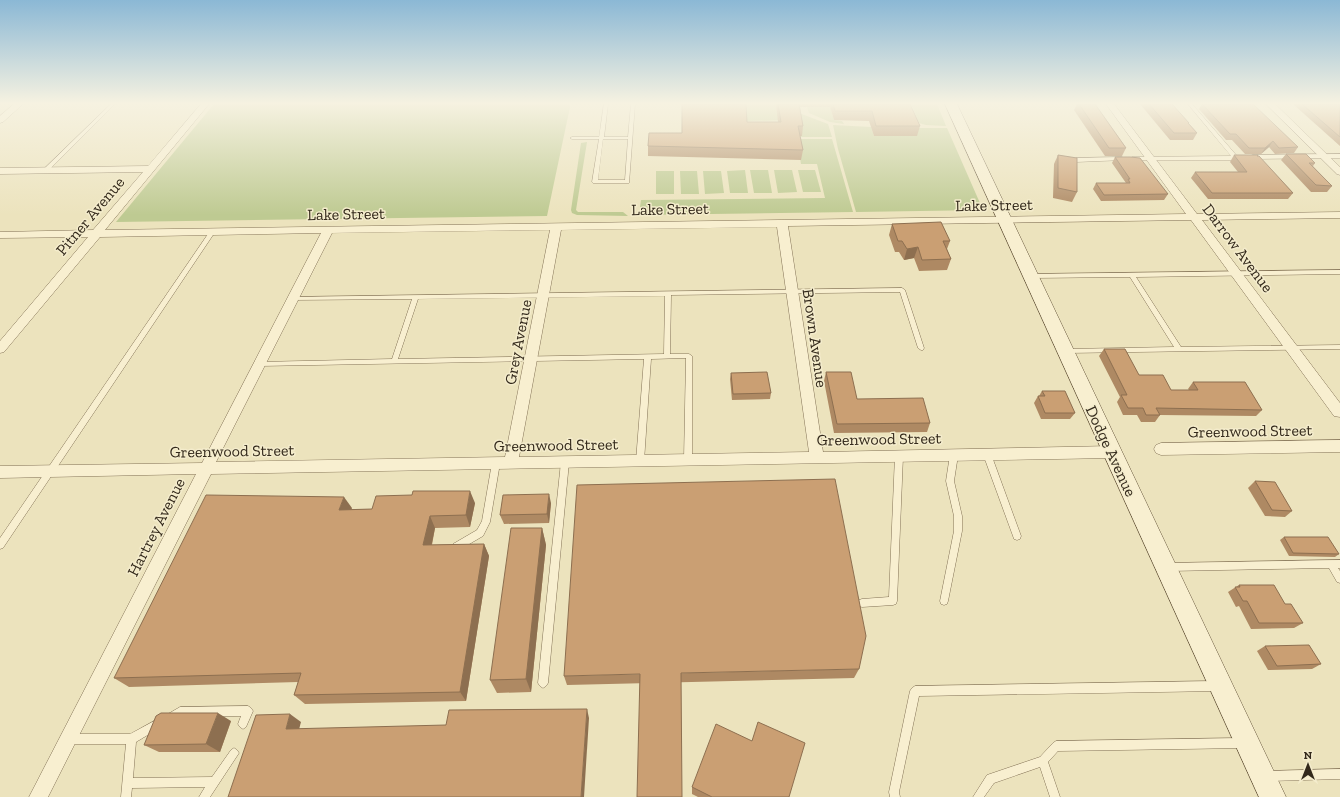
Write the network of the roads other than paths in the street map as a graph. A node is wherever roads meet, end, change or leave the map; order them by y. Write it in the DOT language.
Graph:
graph roads {
  1 [pos="75,141"];
  2 [pos="175,141"];
  3 [pos="601,141"];
  4 [pos="630,141"];
  5 [pos="969,141"];
  6 [pos="1138,141"];
  7 [pos="1222,141"];
  8 [pos="1308,141"];
  9 [pos="1340,156"];
  10 [pos="1324,157"];
  11 [pos="1236,158"];
  12 [pos="1151,159"];
  13 [pos="1076,160"];
  14 [pos="151,169"];
  15 [pos="46,170"];
  16 [pos="0,171"];
  17 [pos="1340,172"];
  18 [pos="1340,215"];
  19 [pos="1196,218"];
  20 [pos="1005,220"];
  21 [pos="782,224"];
  22 [pos="556,226"];
  23 [pos="328,230"];
  24 [pos="212,232"];
  25 [pos="97,233"];
  26 [pos="0,235"];
  27 [pos="1237,273"];
  28 [pos="1339,273"];
  29 [pos="1131,274"];
  30 [pos="1030,276"];
  31 [pos="792,291"];
  32 [pos="668,293"];
  33 [pos="543,295"];
  34 [pos="416,297"];
  35 [pos="293,299"];
  36 [pos="1340,347"];
  37 [pos="921,348"];
  38 [pos="1292,348"];
  39 [pos="0,349"];
  40 [pos="1179,349"];
  41 [pos="1065,351"];
  42 [pos="648,356"];
  43 [pos="667,356"];
  44 [pos="531,360"];
  45 [pos="394,362"];
  46 [pos="259,364"];
  47 [pos="1339,412"];
  48 [pos="1340,446"];
  49 [pos="1162,449"];
  50 [pos="1112,452"];
  51 [pos="987,454"];
  52 [pos="954,455"];
  53 [pos="899,456"];
  54 [pos="817,458"];
  55 [pos="688,460"];
  56 [pos="640,461"];
  57 [pos="565,462"];
  58 [pos="496,463"];
  59 [pos="511,463"];
  60 [pos="206,469"];
  61 [pos="0,472"];
  62 [pos="50,472"];
  63 [pos="1017,536"];
  64 [pos="0,545"];
  65 [pos="456,547"];
  66 [pos="1336,564"];
  67 [pos="1165,567"];
  68 [pos="1340,578"];
  69 [pos="944,601"];
  70 [pos="862,603"];
  71 [pos="542,683"];
  72 [pos="1221,686"];
  73 [pos="243,724"];
  74 [pos="68,739"];
  75 [pos="131,739"];
  76 [pos="1247,742"];
  77 [pos="234,753"];
  78 [pos="1043,761"];
  79 [pos="1340,774"];
  80 [pos="214,782"];
  81 [pos="127,783"];
  82 [pos="1268,786"];
  83 [pos="38,797"];
  84 [pos="126,797"];
  85 [pos="204,797"];
  86 [pos="895,797"];
  87 [pos="978,797"];
  88 [pos="1055,797"];
  1 -- 15 [label="lane"];
  2 -- 14 [label="street, Pitner Avenue"];
  3 -- 4 [label="lane"];
  5 -- 20 [label="main road, Dodge Avenue"];
  6 -- 12 [label="street, Darrow Avenue"];
  7 -- 11 [label="lane"];
  8 -- 10 [label="street"];
  9 -- 10 [label="lane"];
  10 -- 11 [label="lane"];
  10 -- 17 [label="street"];
  11 -- 12 [label="lane"];
  12 -- 13 [label="lane"];
  12 -- 19 [label="street, Darrow Avenue"];
  14 -- 15 [label="street"];
  14 -- 25 [label="street, Pitner Avenue"];
  15 -- 16 [label="street"];
  18 -- 19 [label="street, Lake Street"];
  19 -- 20 [label="street, Lake Street"];
  19 -- 27 [label="street, Darrow Avenue"];
  20 -- 21 [label="street, Lake Street"];
  20 -- 30 [label="main road, Dodge Avenue"];
  21 -- 22 [label="street, Lake Street"];
  21 -- 31 [label="street, Brown Avenue"];
  22 -- 23 [label="street, Lake Street"];
  22 -- 33 [label="street, Grey Avenue"];
  23 -- 24 [label="street, Lake Street"];
  23 -- 35 [label="street, Hartrey Avenue"];
  24 -- 25 [label="street, Lake Street"];
  24 -- 62 [label="lane"];
  25 -- 26 [label="street, Lake Street"];
  25 -- 39 [label="street, Pitner Avenue"];
  27 -- 28 [label="lane"];
  27 -- 29 [label="lane"];
  27 -- 38 [label="street, Darrow Avenue"];
  29 -- 30 [label="lane"];
  29 -- 40 [label="lane"];
  30 -- 41 [label="main road, Dodge Avenue"];
  31 -- 32 [label="lane"];
  31 -- 37 [label="lane"];
  31 -- 54 [label="street, Brown Avenue"];
  32 -- 33 [label="lane"];
  32 -- 43 [label="lane"];
  33 -- 34 [label="lane"];
  33 -- 44 [label="street, Grey Avenue"];
  34 -- 35 [label="lane"];
  34 -- 45 [label="lane"];
  35 -- 46 [label="street, Hartrey Avenue"];
  36 -- 38 [label="lane"];
  38 -- 40 [label="lane"];
  38 -- 47 [label="street, Darrow Avenue"];
  40 -- 41 [label="lane"];
  41 -- 50 [label="main road, Dodge Avenue"];
  42 -- 43 [label="lane"];
  42 -- 44 [label="lane"];
  42 -- 56 [label="lane"];
  43 -- 55 [label="lane"];
  44 -- 45 [label="lane"];
  44 -- 59 [label="street, Grey Avenue"];
  45 -- 46 [label="lane"];
  46 -- 60 [label="street, Hartrey Avenue"];
  48 -- 49 [label="street, Greenwood Street"];
  50 -- 51 [label="street, Greenwood Street"];
  50 -- 67 [label="main road, Dodge Avenue"];
  51 -- 52 [label="street, Greenwood Street"];
  51 -- 63 [label="lane"];
  52 -- 53 [label="street, Greenwood Street"];
  52 -- 69 [label="lane"];
  53 -- 54 [label="street, Greenwood Street"];
  53 -- 70 [label="lane"];
  54 -- 55 [label="street, Greenwood Street"];
  55 -- 56 [label="street, Greenwood Street"];
  56 -- 57 [label="street, Greenwood Street"];
  57 -- 59 [label="street, Greenwood Street"];
  57 -- 71 [label="lane"];
  58 -- 59 [label="street, Greenwood Street"];
  58 -- 60 [label="street, Greenwood Street"];
  58 -- 65 [label="lane"];
  60 -- 62 [label="street, Greenwood Street"];
  60 -- 74 [label="street, Hartrey Avenue"];
  61 -- 62 [label="street, Greenwood Street"];
  62 -- 64 [label="lane"];
  66 -- 67 [label="lane"];
  66 -- 68 [label="lane"];
  67 -- 72 [label="main road, Dodge Avenue"];
  72 -- 76 [label="main road, Dodge Avenue"];
  72 -- 86 [label="lane"];
  73 -- 75 [label="lane"];
  74 -- 75 [label="lane"];
  74 -- 83 [label="street, Hartrey Avenue"];
  75 -- 81 [label="lane"];
  76 -- 78 [label="lane"];
  76 -- 82 [label="main road, Dodge Avenue"];
  77 -- 80 [label="lane"];
  78 -- 87 [label="lane"];
  78 -- 88 [label="lane"];
  79 -- 82 [label="lane"];
  80 -- 81 [label="lane"];
  80 -- 85 [label="lane"];
  81 -- 84 [label="lane"];
}
